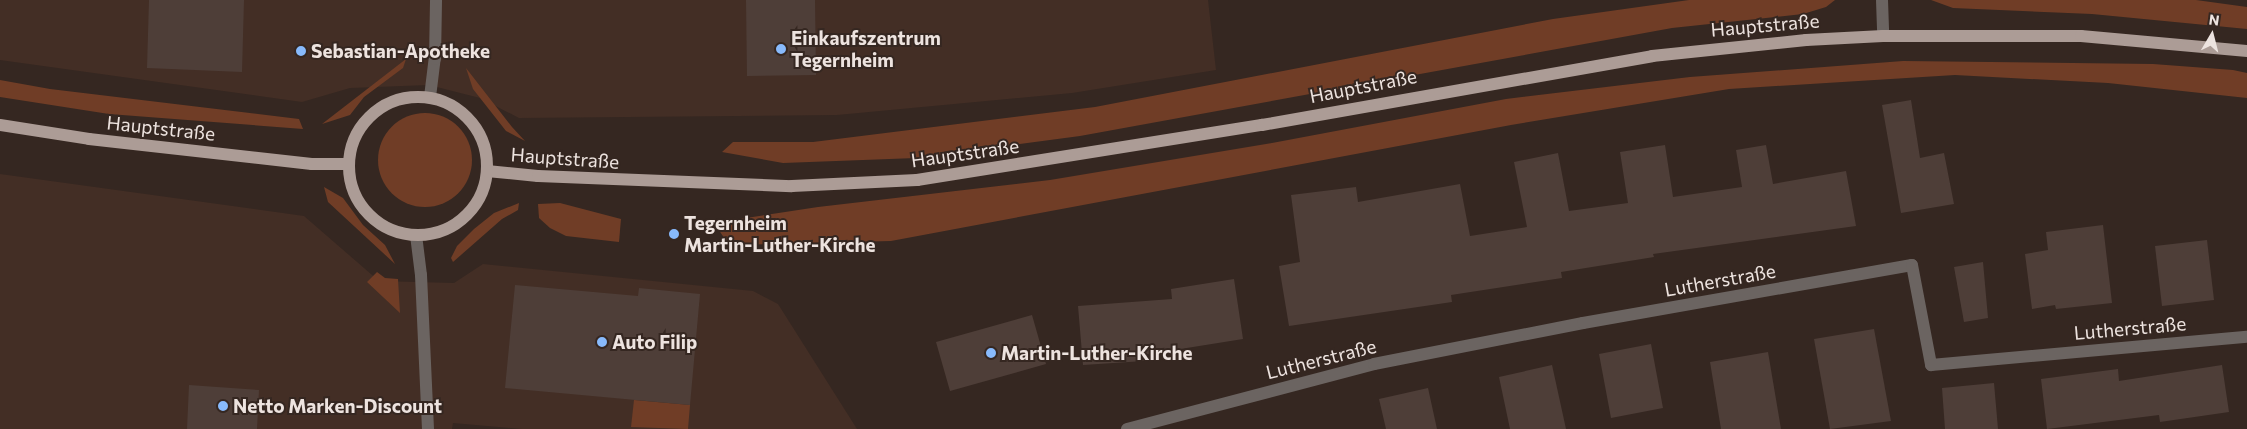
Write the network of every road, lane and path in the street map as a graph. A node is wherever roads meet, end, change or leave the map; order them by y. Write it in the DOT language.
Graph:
graph roads {
  1 [pos="436,0"];
  2 [pos="1882,0"];
  3 [pos="1883,36"];
  4 [pos="2247,52"];
  5 [pos="430,97"];
  6 [pos="0,125"];
  7 [pos="348,164"];
  8 [pos="487,171"];
  9 [pos="416,235"];
  10 [pos="2247,336"];
  11 [pos="428,429"];
  12 [pos="1126,429"];
  1 -- 5 [label="street"];
  2 -- 3 [label="street"];
  3 -- 4 [label="main road, Hauptstraße"];
  3 -- 8 [label="main road, Hauptstraße"];
  5 -- 7 [label="main road"];
  5 -- 8 [label="main road"];
  6 -- 7 [label="main road, Hauptstraße"];
  7 -- 9 [label="main road"];
  8 -- 9 [label="main road"];
  9 -- 11 [label="street"];
  10 -- 12 [label="street, Lutherstraße"];
}
